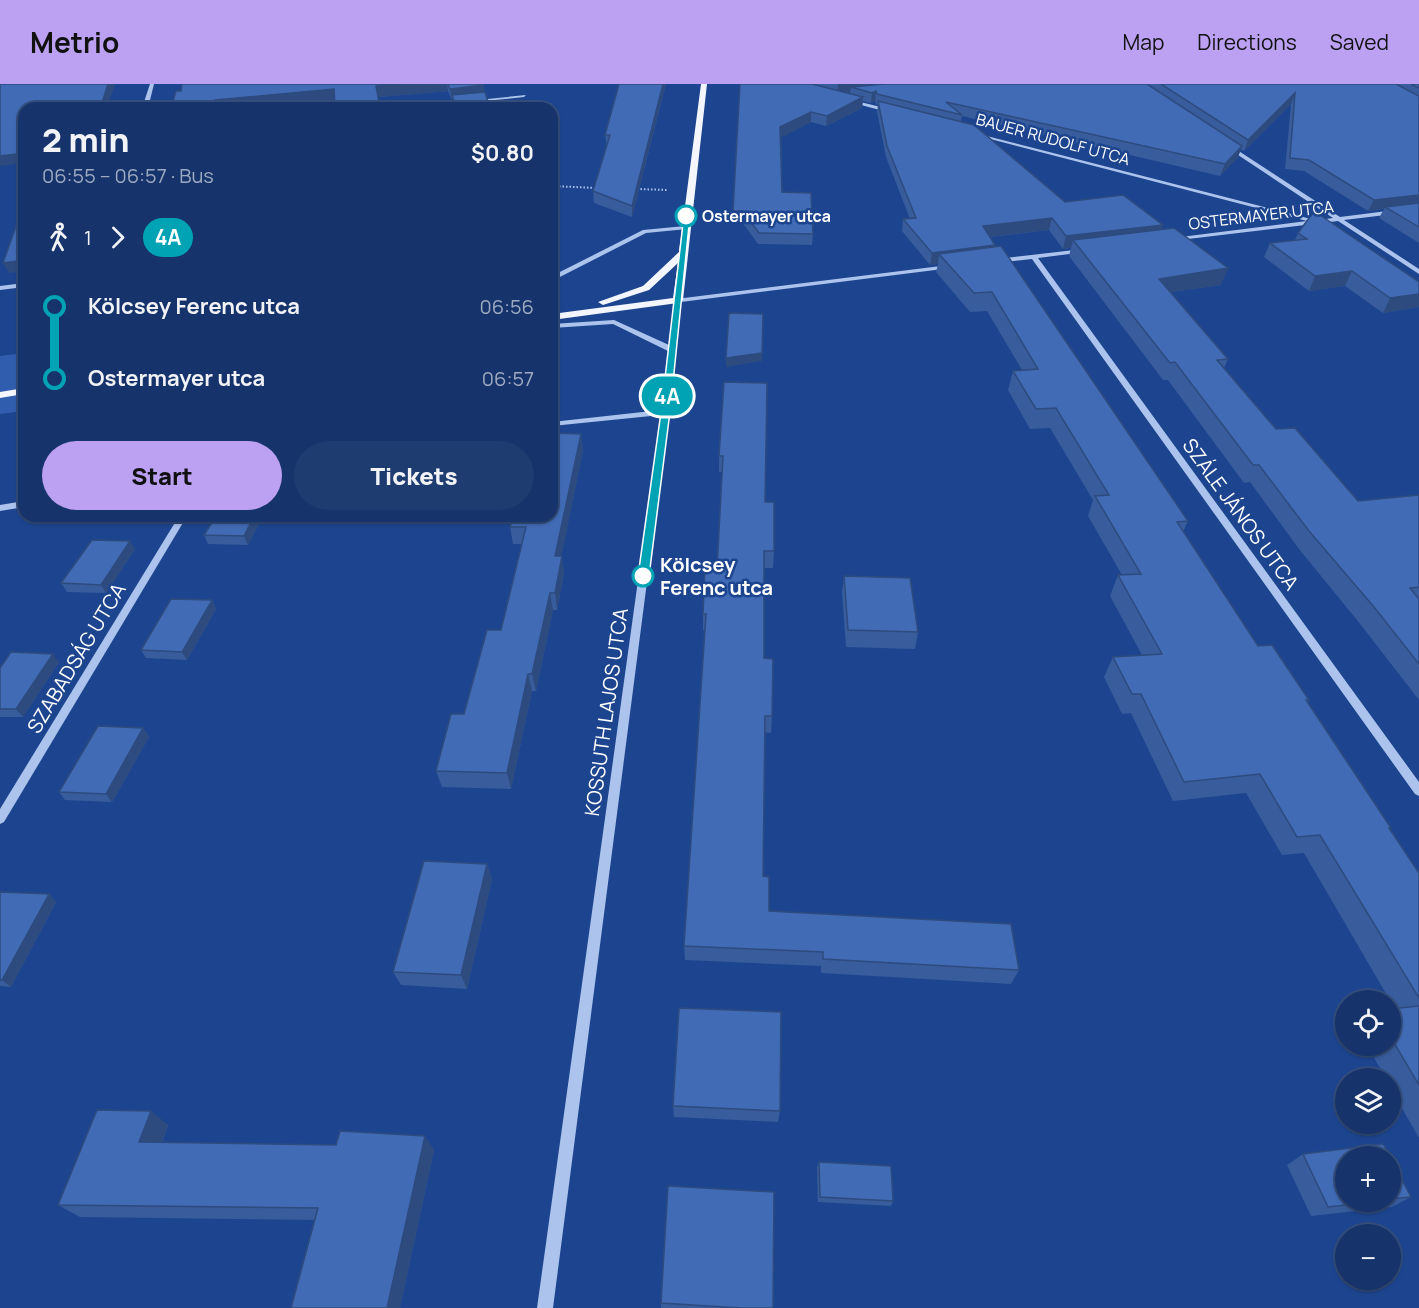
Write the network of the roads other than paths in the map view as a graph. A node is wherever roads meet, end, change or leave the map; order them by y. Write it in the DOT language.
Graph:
graph roads {
  1 [pos="152,84"];
  2 [pos="704,84"];
  3 [pos="855,94"];
  4 [pos="525,96"];
  5 [pos="148,102"];
  6 [pos="467,102"];
  7 [pos="901,114"];
  8 [pos="970,132"];
  9 [pos="1222,142"];
  10 [pos="1419,209"];
  11 [pos="1338,219"];
  12 [pos="1316,222"];
  13 [pos="685,228"];
  14 [pos="1163,241"];
  15 [pos="1093,250"];
  16 [pos="683,253"];
  17 [pos="1034,257"];
  18 [pos="986,263"];
  19 [pos="963,266"];
  20 [pos="1419,272"];
  21 [pos="558,276"];
  22 [pos="18,286"];
  23 [pos="0,288"];
  24 [pos="678,300"];
  25 [pos="558,310"];
  26 [pos="558,316"];
  27 [pos="558,326"];
  28 [pos="673,350"];
  29 [pos="18,392"];
  30 [pos="0,395"];
  31 [pos="666,412"];
  32 [pos="558,423"];
  33 [pos="18,505"];
  34 [pos="0,508"];
  35 [pos="179,522"];
  36 [pos="1419,791"];
  37 [pos="0,819"];
  38 [pos="545,1308"];
  1 -- 5 [label="street"];
  2 -- 13 [label="main road, KOSSUTH LAJOS UTCA"];
  3 -- 7 [label="street"];
  4 -- 6 [label="street"];
  8 -- 12 [label="street, BAUER RUDOLF UTCA"];
  9 -- 11 [label="street"];
  10 -- 11 [label="street, OSTERMAYER UTCA"];
  11 -- 12 [label="street, OSTERMAYER UTCA"];
  11 -- 20 [label="street"];
  12 -- 14 [label="street, OSTERMAYER UTCA"];
  13 -- 16 [label="main road, KOSSUTH LAJOS UTCA"];
  13 -- 21 [label="street"];
  15 -- 17 [label="street"];
  16 -- 24 [label="main road, KOSSUTH LAJOS UTCA"];
  16 -- 25 [label="main road"];
  17 -- 18 [label="street"];
  17 -- 36 [label="street, SZÁLE JÁNOS UTCA"];
  19 -- 24 [label="street"];
  22 -- 23 [label="street"];
  24 -- 26 [label="main road"];
  24 -- 28 [label="street, KOSSUTH LAJOS UTCA"];
  27 -- 28 [label="street"];
  28 -- 31 [label="street, KOSSUTH LAJOS UTCA"];
  29 -- 30 [label="main road"];
  31 -- 32 [label="street"];
  31 -- 38 [label="street, KOSSUTH LAJOS UTCA"];
  33 -- 34 [label="street"];
  35 -- 37 [label="street, SZABADSÁG UTCA"];
}
